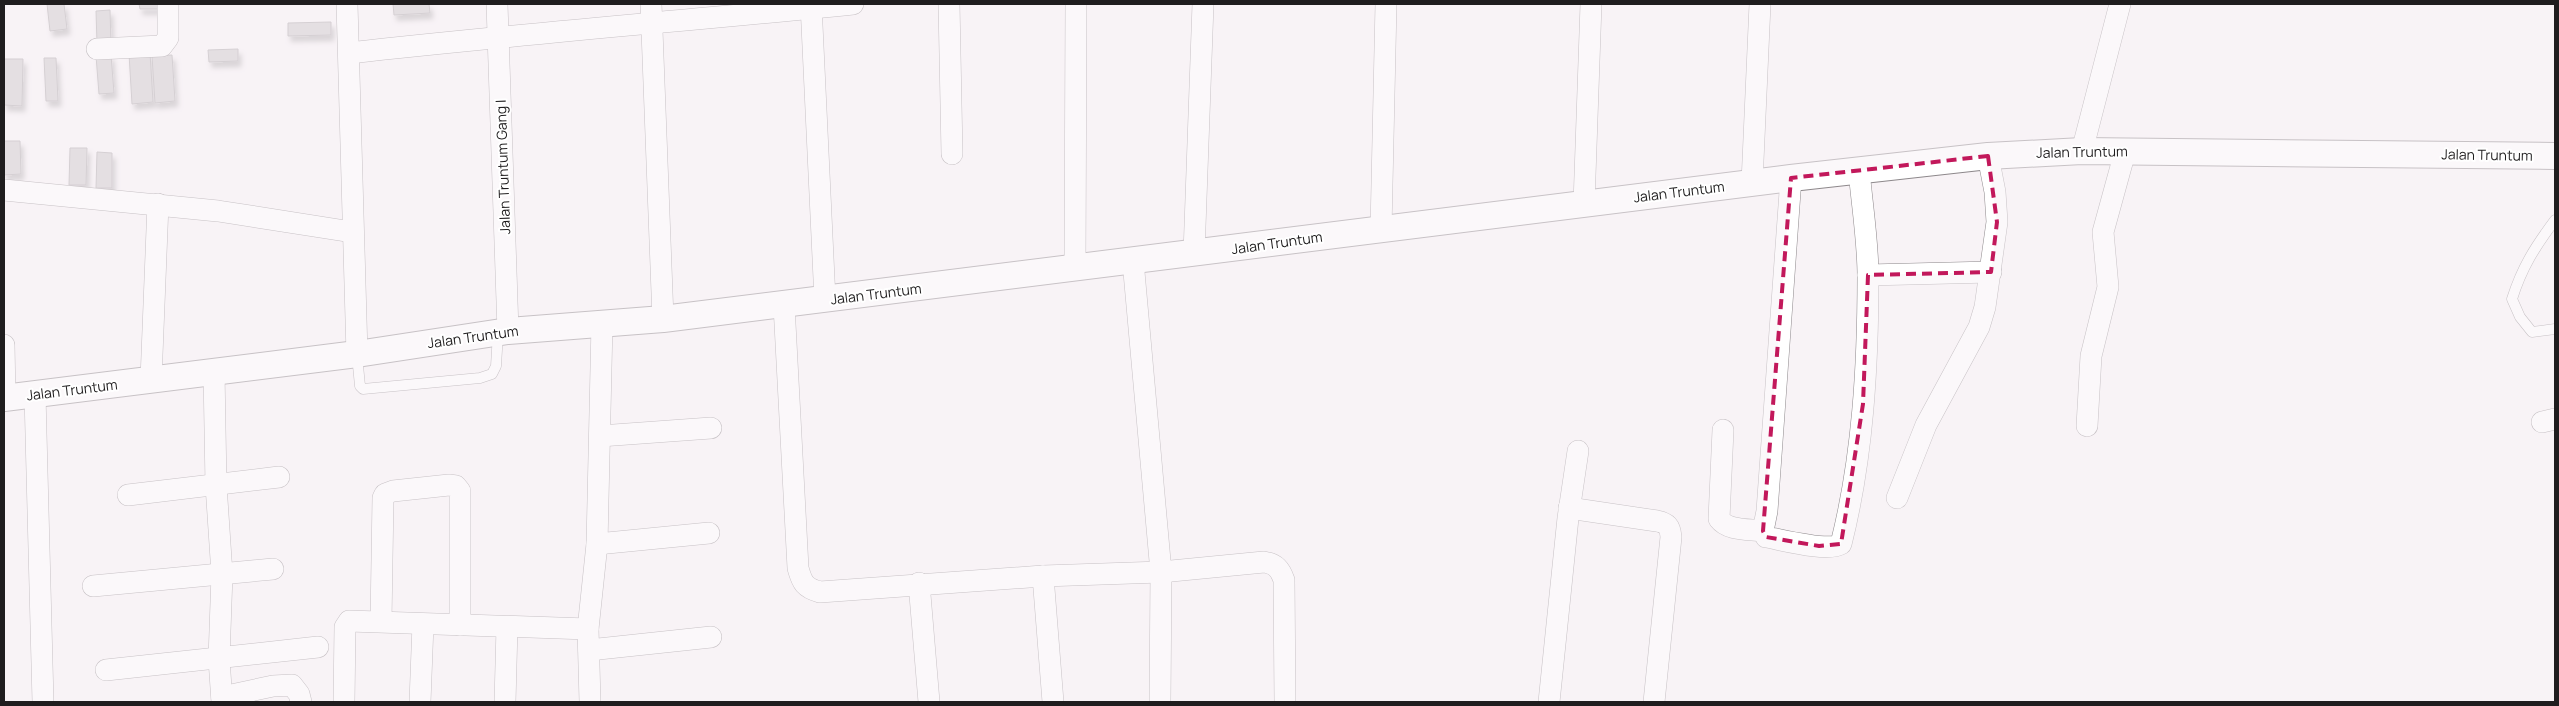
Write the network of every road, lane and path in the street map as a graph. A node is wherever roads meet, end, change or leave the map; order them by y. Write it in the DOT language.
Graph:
graph roads {
  1 [pos="168,4"];
  2 [pos="346,4"];
  3 [pos="497,4"];
  4 [pos="853,4"];
  5 [pos="949,4"];
  6 [pos="1076,4"];
  7 [pos="1203,4"];
  8 [pos="1386,4"];
  9 [pos="1591,4"];
  10 [pos="1760,4"];
  11 [pos="2120,4"];
  12 [pos="811,6"];
  13 [pos="652,14"];
  14 [pos="500,36"];
  15 [pos="97,49"];
  16 [pos="349,53"];
  17 [pos="2082,151"];
  18 [pos="2125,152"];
  19 [pos="952,154"];
  20 [pos="1988,156"];
  21 [pos="2555,156"];
  22 [pos="1859,170"];
  23 [pos="1791,178"];
  24 [pos="1752,183"];
  25 [pos="4,190"];
  26 [pos="158,204"];
  27 [pos="1584,204"];
  28 [pos="2555,220"];
  29 [pos="1382,229"];
  30 [pos="352,232"];
  31 [pos="1194,254"];
  32 [pos="1134,261"];
  33 [pos="1075,269"];
  34 [pos="1991,272"];
  35 [pos="1868,275"];
  36 [pos="825,300"];
  37 [pos="789,304"];
  38 [pos="663,319"];
  39 [pos="602,324"];
  40 [pos="2555,329"];
  41 [pos="503,332"];
  42 [pos="4,345"];
  43 [pos="357,354"];
  44 [pos="214,372"];
  45 [pos="151,380"];
  46 [pos="5,386"];
  47 [pos="35,395"];
  48 [pos="2087,426"];
  49 [pos="710,428"];
  50 [pos="1723,430"];
  51 [pos="600,436"];
  52 [pos="1578,451"];
  53 [pos="279,477"];
  54 [pos="216,485"];
  55 [pos="128,495"];
  56 [pos="1897,498"];
  57 [pos="1569,508"];
  58 [pos="1762,531"];
  59 [pos="709,533"];
  60 [pos="596,544"];
  61 [pos="273,568"];
  62 [pos="1160,572"];
  63 [pos="222,574"];
  64 [pos="1043,576"];
  65 [pos="919,583"];
  66 [pos="93,586"];
  67 [pos="381,621"];
  68 [pos="423,624"];
  69 [pos="460,625"];
  70 [pos="507,627"];
  71 [pos="588,628"];
  72 [pos="711,637"];
  73 [pos="318,647"];
  74 [pos="589,650"];
  75 [pos="219,659"];
  76 [pos="106,670"];
  77 [pos="222,700"];
  78 [pos="43,702"];
  79 [pos="301,702"];
  80 [pos="344,702"];
  81 [pos="420,702"];
  82 [pos="505,702"];
  83 [pos="590,702"];
  84 [pos="929,702"];
  85 [pos="1053,702"];
  86 [pos="1160,702"];
  87 [pos="1284,702"];
  88 [pos="1549,702"];
  89 [pos="1654,702"];
  1 -- 15 [label="street"];
  2 -- 16 [label="street"];
  3 -- 14 [label="street, Jalan Truntum Gang I"];
  4 -- 12 [label="street"];
  5 -- 19 [label="street"];
  6 -- 33 [label="street"];
  7 -- 31 [label="street"];
  8 -- 29 [label="street"];
  9 -- 27 [label="street"];
  10 -- 24 [label="street"];
  11 -- 17 [label="street"];
  12 -- 13 [label="street"];
  12 -- 36 [label="street"];
  13 -- 14 [label="street"];
  13 -- 38 [label="street"];
  14 -- 16 [label="street"];
  14 -- 41 [label="street, Jalan Truntum Gang I"];
  16 -- 30 [label="street"];
  17 -- 18 [label="street, Jalan Truntum"];
  17 -- 20 [label="street, Jalan Truntum"];
  18 -- 21 [label="street, Jalan Truntum"];
  18 -- 48 [label="street"];
  20 -- 22 [label="street, Jalan Truntum"];
  20 -- 34 [label="street"];
  22 -- 23 [label="street, Jalan Truntum"];
  22 -- 35 [label="street"];
  23 -- 24 [label="street, Jalan Truntum"];
  23 -- 58 [label="street"];
  24 -- 27 [label="street, Jalan Truntum"];
  25 -- 26 [label="street"];
  26 -- 30 [label="street"];
  26 -- 45 [label="street"];
  27 -- 29 [label="street, Jalan Truntum"];
  28 -- 40 [label="lane"];
  29 -- 31 [label="street, Jalan Truntum"];
  30 -- 43 [label="street"];
  31 -- 32 [label="street, Jalan Truntum"];
  32 -- 33 [label="street, Jalan Truntum"];
  32 -- 62 [label="street"];
  33 -- 36 [label="street, Jalan Truntum"];
  34 -- 35 [label="street"];
  34 -- 56 [label="street"];
  35 -- 58 [label="street"];
  36 -- 37 [label="street, Jalan Truntum"];
  37 -- 38 [label="street, Jalan Truntum"];
  37 -- 65 [label="street"];
  38 -- 39 [label="street, Jalan Truntum"];
  39 -- 41 [label="street, Jalan Truntum"];
  39 -- 51 [label="street"];
  41 -- 43 [label="street, Jalan Truntum"];
  41 -- 43 [label="lane"];
  42 -- 46 [label="street"];
  43 -- 44 [label="street, Jalan Truntum"];
  44 -- 45 [label="street, Jalan Truntum"];
  44 -- 54 [label="street"];
  45 -- 47 [label="street, Jalan Truntum"];
  46 -- 47 [label="street, Jalan Truntum"];
  47 -- 78 [label="street"];
  49 -- 51 [label="street"];
  50 -- 58 [label="street"];
  51 -- 60 [label="street"];
  52 -- 57 [label="street"];
  53 -- 54 [label="street"];
  54 -- 55 [label="street"];
  54 -- 63 [label="street"];
  57 -- 88 [label="street"];
  57 -- 89 [label="street"];
  59 -- 60 [label="street"];
  60 -- 71 [label="street"];
  61 -- 63 [label="street"];
  62 -- 64 [label="street"];
  62 -- 86 [label="street"];
  62 -- 87 [label="street"];
  63 -- 66 [label="street"];
  63 -- 75 [label="street"];
  64 -- 65 [label="street"];
  64 -- 85 [label="street"];
  65 -- 84 [label="street"];
  67 -- 68 [label="street"];
  67 -- 69 [label="street"];
  67 -- 80 [label="street"];
  68 -- 69 [label="street"];
  68 -- 81 [label="street"];
  69 -- 70 [label="street"];
  70 -- 71 [label="street"];
  70 -- 82 [label="street"];
  71 -- 74 [label="street"];
  72 -- 74 [label="street"];
  73 -- 75 [label="street"];
  74 -- 83 [label="street"];
  75 -- 76 [label="street"];
  75 -- 77 [label="street"];
  77 -- 79 [label="street"];
}
